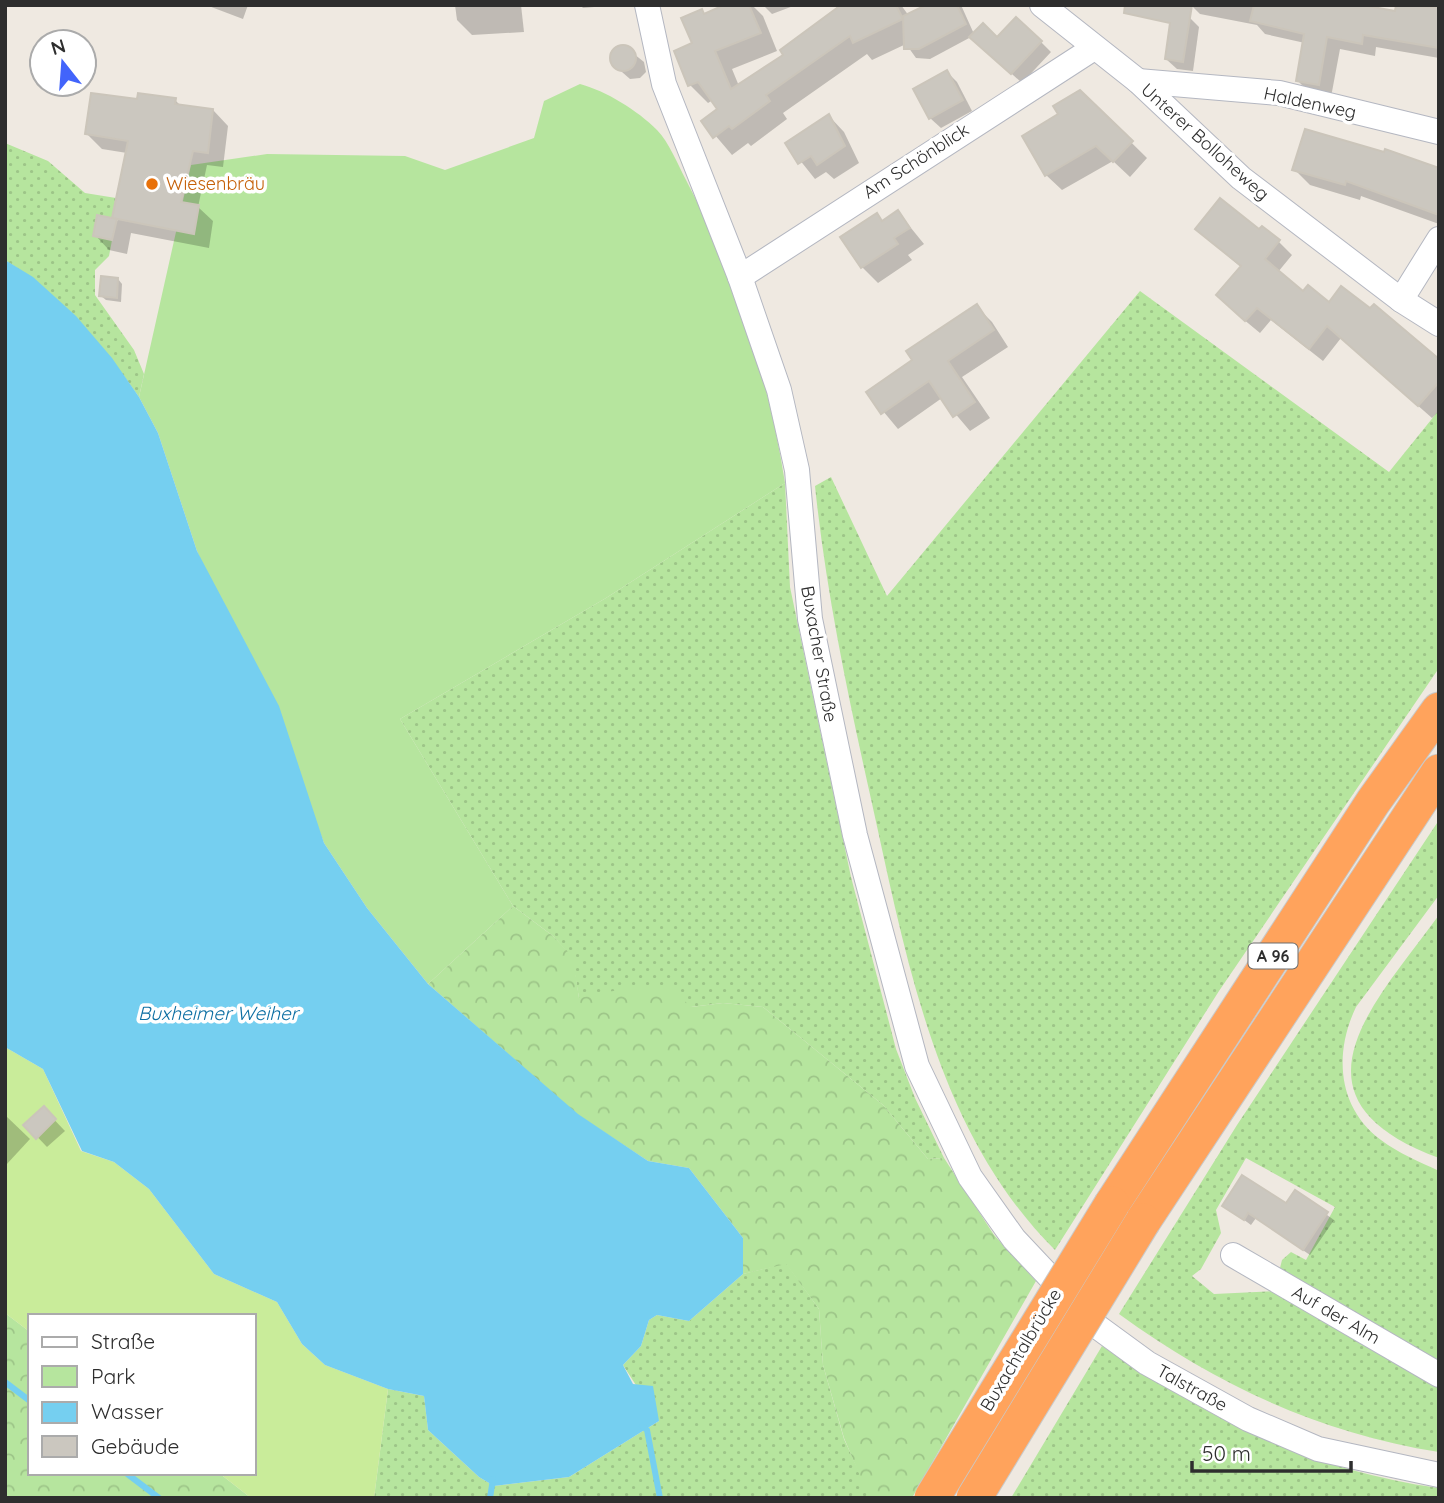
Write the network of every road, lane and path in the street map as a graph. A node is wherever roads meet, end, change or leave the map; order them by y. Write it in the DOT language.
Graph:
graph roads {
  1 [pos="647,5"];
  2 [pos="1042,5"];
  3 [pos="1094,48"];
  4 [pos="1138,81"];
  5 [pos="1439,132"];
  6 [pos="1439,239"];
  7 [pos="740,277"];
  8 [pos="1401,300"];
  9 [pos="1439,324"];
  10 [pos="1439,710"];
  11 [pos="1439,772"];
  12 [pos="1233,1255"];
  13 [pos="1050,1278"];
  14 [pos="1439,1375"];
  15 [pos="1439,1475"];
  16 [pos="932,1498"];
  17 [pos="974,1498"];
  1 -- 7 [label="street, Buxacher Straße"];
  2 -- 3 [label="street, Unterer Bolloheweg"];
  3 -- 4 [label="street, Unterer Bolloheweg"];
  3 -- 7 [label="street, Am Schönblick"];
  4 -- 5 [label="street, Haldenweg"];
  4 -- 8 [label="street, Unterer Bolloheweg"];
  6 -- 8 [label="street"];
  7 -- 13 [label="street, Buxacher Straße"];
  8 -- 9 [label="street, Unterer Bolloheweg"];
  10 -- 16 [label="highway, Buxachtalbrücke / A 96, bridge"];
  11 -- 17 [label="highway, Buxachtalbrücke / A 96, bridge"];
  12 -- 14 [label="street, Auf der Alm"];
  13 -- 15 [label="street, Talstraße"];
}
